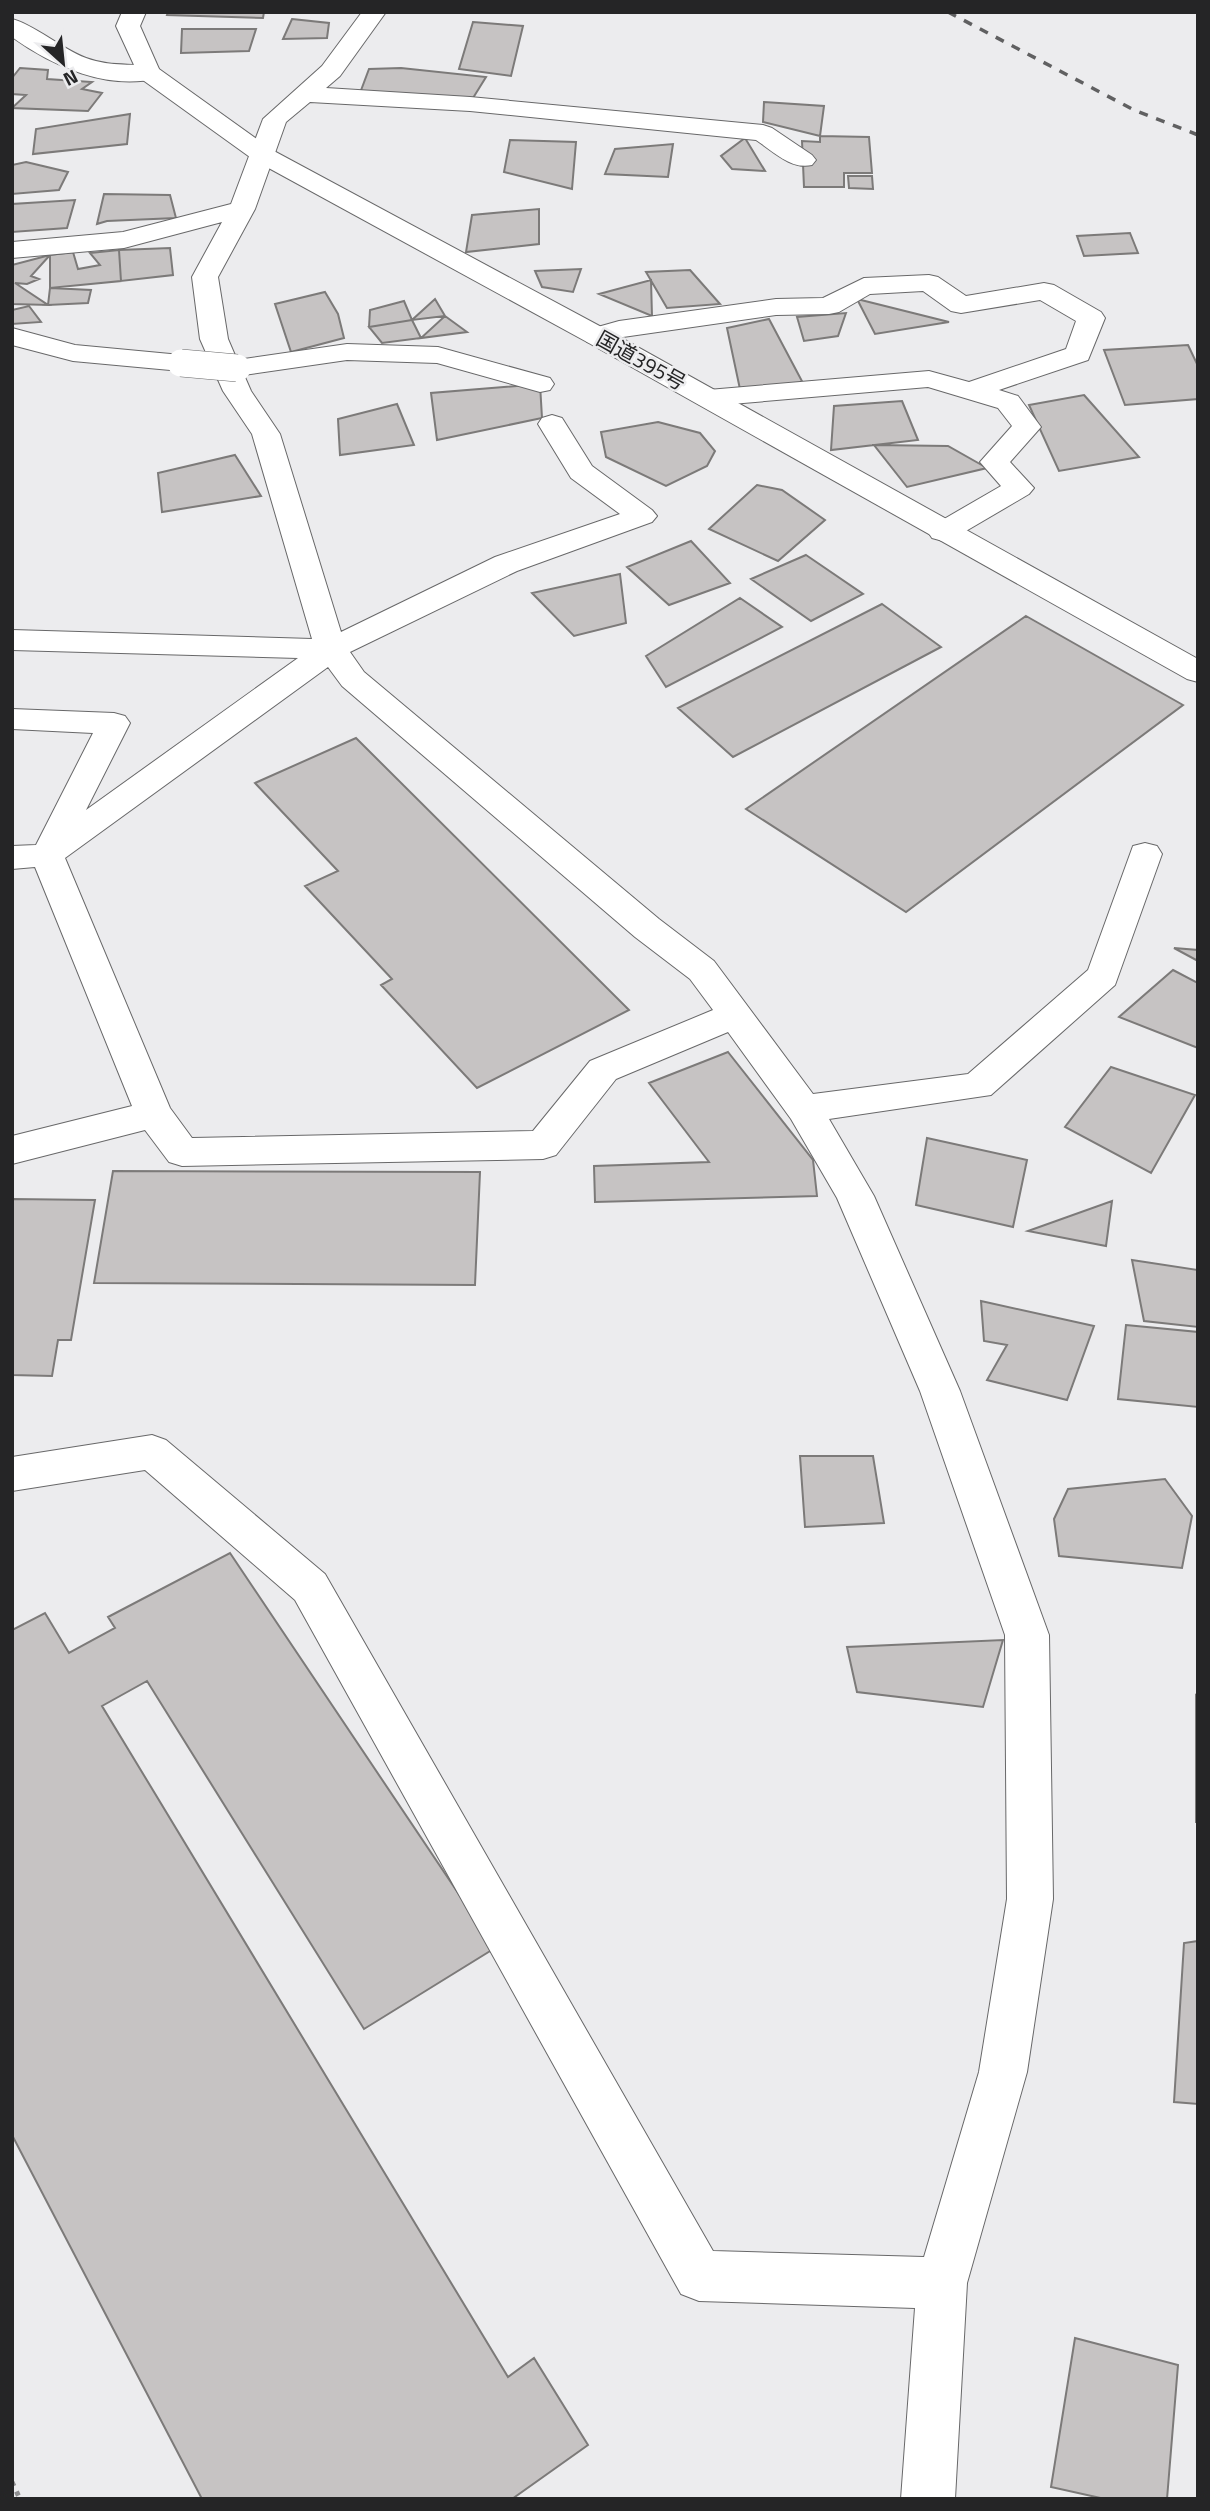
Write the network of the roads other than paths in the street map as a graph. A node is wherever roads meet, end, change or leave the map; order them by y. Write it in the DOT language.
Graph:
graph roads {
  1 [pos="134,12"];
  2 [pos="374,12"];
  3 [pos="12,26"];
  4 [pos="56,52"];
  5 [pos="23,57"];
  6 [pos="149,74"];
  7 [pos="304,94"];
  8 [pos="263,155"];
  9 [pos="803,160"];
  10 [pos="242,209"];
  11 [pos="12,250"];
  12 [pos="597,336"];
  13 [pos="12,337"];
  14 [pos="540,384"];
  15 [pos="973,390"];
  16 [pos="708,398"];
  17 [pos="552,424"];
  18 [pos="943,532"];
  19 [pos="12,640"];
  20 [pos="331,649"];
  21 [pos="1198,672"];
  22 [pos="12,719"];
  23 [pos="1145,854"];
  24 [pos="30,857"];
  25 [pos="736,1015"];
  26 [pos="804,1110"];
  27 [pos="154,1114"];
  28 [pos="12,1150"];
  29 [pos="12,1474"];
  30 [pos="942,2283"];
  31 [pos="928,2499"];
  1 -- 6 [label="main road"];
  2 -- 7 [label="main road"];
  3 -- 4 [label="main road"];
  4 -- 5 [label="main road"];
  4 -- 6 [label="main road"];
  6 -- 8 [label="main road, 国道395号"];
  7 -- 8 [label="main road"];
  7 -- 9 [label="main road"];
  8 -- 10 [label="main road"];
  8 -- 12 [label="main road, 国道395号"];
  10 -- 11 [label="main road"];
  10 -- 20 [label="main road"];
  12 -- 15 [label="main road"];
  12 -- 16 [label="main road, 国道395号"];
  13 -- 14 [label="main road, bridge"];
  15 -- 16 [label="main road"];
  15 -- 18 [label="main road"];
  16 -- 18 [label="main road, 国道395号"];
  17 -- 20 [label="main road"];
  18 -- 21 [label="main road, 国道395号"];
  19 -- 20 [label="main road"];
  20 -- 24 [label="main road"];
  20 -- 25 [label="main road"];
  22 -- 24 [label="main road"];
  23 -- 26 [label="main road"];
  24 -- 27 [label="main road"];
  25 -- 26 [label="main road"];
  25 -- 27 [label="main road"];
  26 -- 30 [label="main road"];
  27 -- 28 [label="main road"];
  29 -- 30 [label="main road"];
  30 -- 31 [label="main road"];
}
